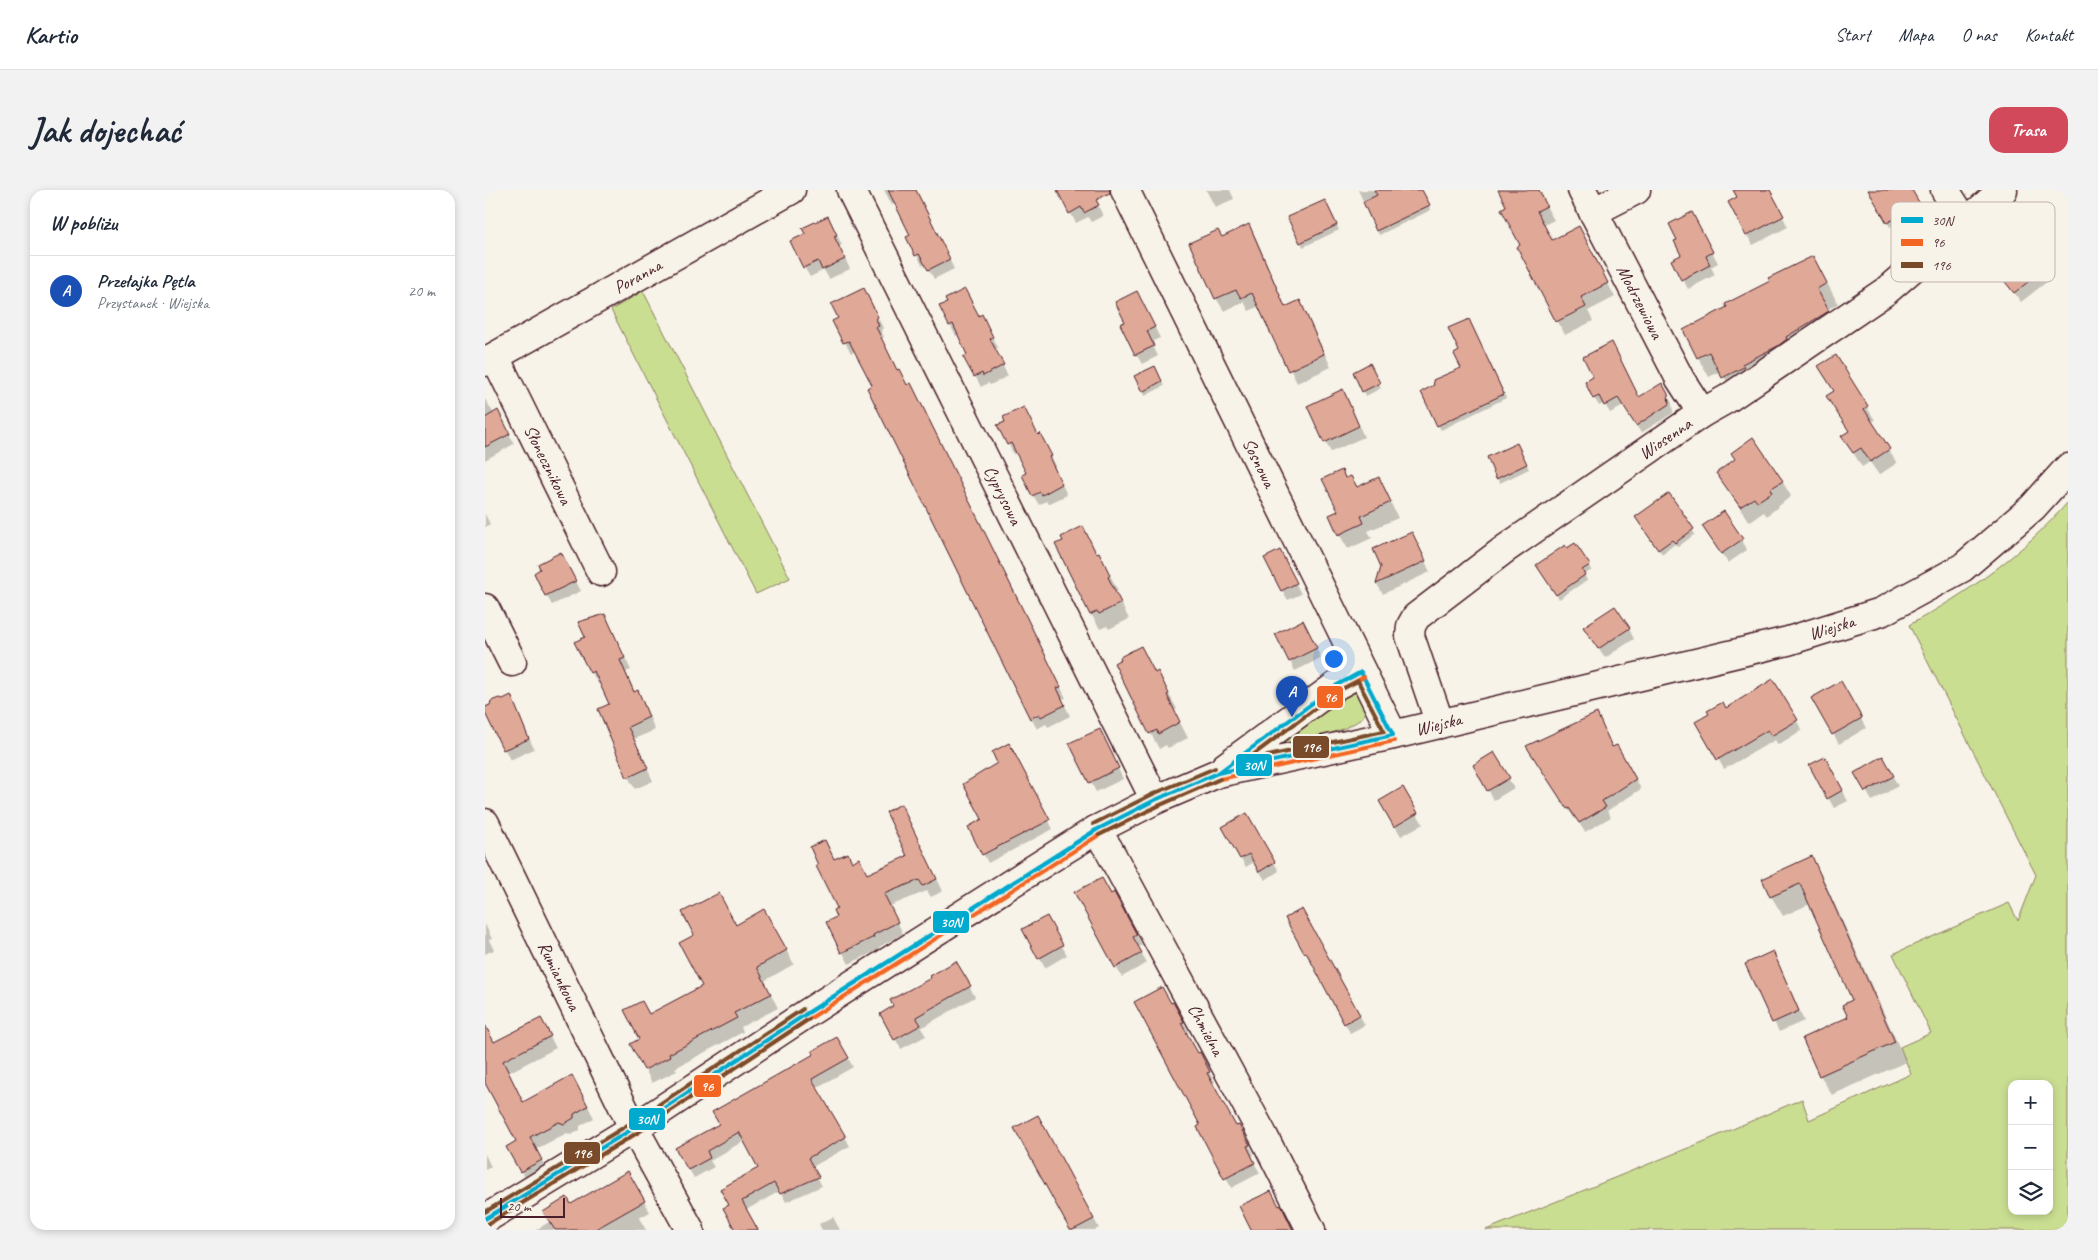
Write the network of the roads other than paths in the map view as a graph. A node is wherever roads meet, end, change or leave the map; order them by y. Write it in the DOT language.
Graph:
graph roads {
  1 [pos="791,190"];
  2 [pos="851,190"];
  3 [pos="1125,190"];
  4 [pos="1636,190"];
  5 [pos="1945,190"];
  6 [pos="2003,190"];
  7 [pos="1587,201"];
  8 [pos="1953,202"];
  9 [pos="1989,202"];
  10 [pos="1897,282"];
  11 [pos="490,359"];
  12 [pos="1702,413"];
  13 [pos="2068,468"];
  14 [pos="601,572"];
  15 [pos="485,608"];
  16 [pos="512,662"];
  17 [pos="1361,672"];
  18 [pos="1440,724"];
  19 [pos="1393,735"];
  20 [pos="1218,773"];
  21 [pos="1155,800"];
  22 [pos="485,823"];
  23 [pos="1096,830"];
  24 [pos="634,1128"];
  25 [pos="485,1219"];
  26 [pos="690,1230"];
  27 [pos="1311,1230"];
  1 -- 11 [label="street, Poranna"];
  2 -- 21 [label="street, Cyprysowa"];
  3 -- 17 [label="street, Sosnowa"];
  4 -- 7 [label="street"];
  5 -- 8 [label="street"];
  6 -- 9 [label="street, Wiosenna"];
  7 -- 12 [label="street, Modrzewiowa"];
  10 -- 12 [label="street, Wiosenna"];
  11 -- 14 [label="street, Słonecznikowa"];
  12 -- 18 [label="street, Wiosenna"];
  13 -- 18 [label="street, Wiejska"];
  15 -- 16 [label="street"];
  17 -- 19 [label="street, Sosnowa"];
  17 -- 20 [label="street"];
  18 -- 19 [label="street, Wiejska"];
  19 -- 20 [label="street, Wiejska"];
  20 -- 21 [label="street, Wiejska"];
  21 -- 23 [label="street, Wiejska"];
  22 -- 24 [label="street, Rumiankowa"];
  23 -- 24 [label="street, Wiejska"];
  23 -- 27 [label="street, Chmielna"];
  24 -- 25 [label="street, Wiejska"];
  24 -- 26 [label="street, Rumiankowa"];
}
